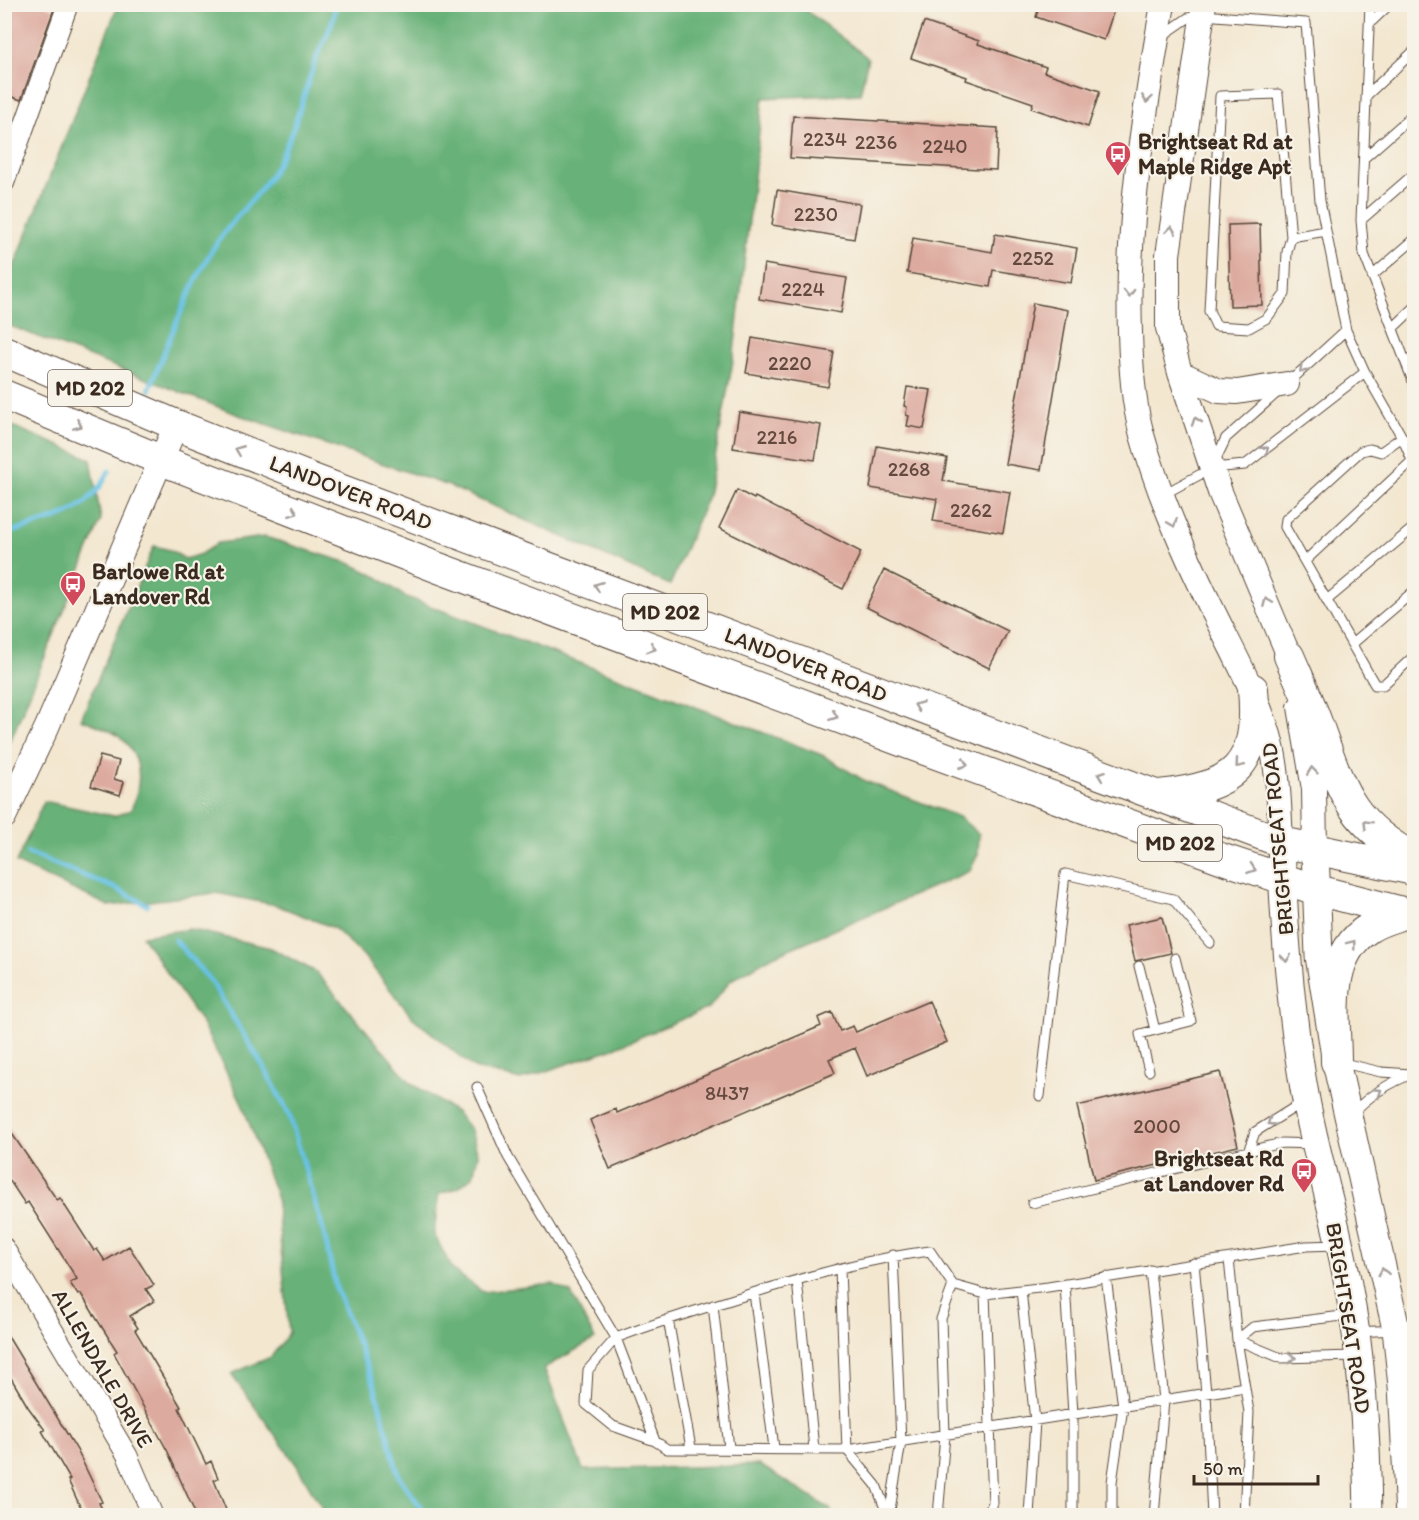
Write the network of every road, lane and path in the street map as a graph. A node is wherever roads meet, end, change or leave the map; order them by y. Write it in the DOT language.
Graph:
graph roads {
  1 [pos="68,4"];
  2 [pos="1163,4"];
  3 [pos="1370,4"];
  4 [pos="1390,4"];
  5 [pos="1203,10"];
  6 [pos="1370,23"];
  7 [pos="1157,41"];
  8 [pos="1414,51"];
  9 [pos="1367,94"];
  10 [pos="1414,114"];
  11 [pos="13,131"];
  12 [pos="1364,158"];
  13 [pos="1414,174"];
  14 [pos="4,183"];
  15 [pos="1361,220"];
  16 [pos="1326,231"];
  17 [pos="1291,237"];
  18 [pos="1414,240"];
  19 [pos="1372,276"];
  20 [pos="1414,308"];
  21 [pos="1393,328"];
  22 [pos="1346,330"];
  23 [pos="4,351"];
  24 [pos="1412,369"];
  25 [pos="1365,372"];
  26 [pos="1180,373"];
  27 [pos="1287,384"];
  28 [pos="1414,384"];
  29 [pos="4,395"];
  30 [pos="176,425"];
  31 [pos="1402,437"];
  32 [pos="161,460"];
  33 [pos="1413,463"];
  34 [pos="1212,468"];
  35 [pos="1161,495"];
  36 [pos="1412,529"];
  37 [pos="1305,561"];
  38 [pos="1414,591"];
  39 [pos="1327,600"];
  40 [pos="1352,644"];
  41 [pos="1289,656"];
  42 [pos="1414,656"];
  43 [pos="1253,689"];
  44 [pos="1156,795"];
  45 [pos="4,817"];
  46 [pos="1281,842"];
  47 [pos="1315,850"];
  48 [pos="1414,858"];
  49 [pos="1414,870"];
  50 [pos="1282,879"];
  51 [pos="1317,890"];
  52 [pos="1409,915"];
  53 [pos="1210,943"];
  54 [pos="1175,958"];
  55 [pos="1139,966"];
  56 [pos="1155,1030"];
  57 [pos="1336,1062"];
  58 [pos="1149,1071"];
  59 [pos="1414,1073"];
  60 [pos="477,1087"];
  61 [pos="1040,1096"];
  62 [pos="1306,1100"];
  63 [pos="1349,1118"];
  64 [pos="1316,1144"];
  65 [pos="1248,1152"];
  66 [pos="1032,1203"];
  67 [pos="1340,1244"];
  68 [pos="4,1248"];
  69 [pos="893,1255"];
  70 [pos="1229,1259"];
  71 [pos="1194,1263"];
  72 [pos="840,1269"];
  73 [pos="1150,1270"];
  74 [pos="1106,1277"];
  75 [pos="797,1280"];
  76 [pos="1065,1284"];
  77 [pos="952,1285"];
  78 [pos="1021,1290"];
  79 [pos="754,1293"];
  80 [pos="985,1294"];
  81 [pos="712,1305"];
  82 [pos="668,1319"];
  83 [pos="1405,1329"];
  84 [pos="1355,1334"];
  85 [pos="616,1338"];
  86 [pos="1237,1340"];
  87 [pos="1245,1387"];
  88 [pos="1206,1393"];
  89 [pos="1164,1400"];
  90 [pos="1122,1407"];
  91 [pos="1073,1414"];
  92 [pos="1035,1421"];
  93 [pos="988,1428"];
  94 [pos="945,1435"];
  95 [pos="655,1441"];
  96 [pos="901,1442"];
  97 [pos="691,1448"];
  98 [pos="729,1448"];
  99 [pos="774,1448"];
  100 [pos="814,1449"];
  101 [pos="847,1450"];
  102 [pos="153,1515"];
  103 [pos="889,1515"];
  104 [pos="938,1515"];
  105 [pos="987,1515"];
  106 [pos="1029,1515"];
  107 [pos="1073,1515"];
  108 [pos="1112,1515"];
  109 [pos="1154,1515"];
  110 [pos="1212,1515"];
  111 [pos="1244,1515"];
  112 [pos="1368,1515"];
  113 [pos="1409,1515"];
  1 -- 11 [label="street"];
  2 -- 7 [label="street, BRIGHTSEAT ROAD"];
  3 -- 6 [label="lane"];
  4 -- 6 [label="lane"];
  5 -- 7 [label="lane"];
  5 -- 16 [label="lane"];
  26 -- 5 [label="street, BRIGHTSEAT ROAD, one-way"];
  6 -- 9 [label="lane"];
  7 -- 35 [label="street, BRIGHTSEAT ROAD, one-way"];
  8 -- 9 [label="lane"];
  9 -- 12 [label="lane"];
  10 -- 12 [label="lane"];
  11 -- 14 [label="street"];
  12 -- 15 [label="lane"];
  13 -- 15 [label="lane"];
  15 -- 19 [label="lane"];
  16 -- 17 [label="lane"];
  16 -- 22 [label="lane"];
  17 -- 17 [label="lane"];
  18 -- 19 [label="lane"];
  19 -- 21 [label="lane"];
  20 -- 21 [label="lane"];
  21 -- 24 [label="lane"];
  22 -- 25 [label="lane"];
  22 -- 27 [label="lane, one-way"];
  23 -- 30 [label="main road, LANDOVER ROAD / MD 202"];
  24 -- 28 [label="lane"];
  25 -- 31 [label="lane"];
  34 -- 25 [label="lane, one-way"];
  26 -- 27 [label="street"];
  34 -- 26 [label="street, BRIGHTSEAT ROAD, one-way"];
  27 -- 34 [label="lane"];
  29 -- 32 [label="main road, LANDOVER ROAD / MD 202, one-way"];
  30 -- 32 [label="street"];
  44 -- 30 [label="main road, LANDOVER ROAD / MD 202, one-way"];
  31 -- 33 [label="lane"];
  31 -- 37 [label="lane"];
  32 -- 45 [label="street"];
  32 -- 50 [label="main road, LANDOVER ROAD / MD 202, one-way"];
  33 -- 37 [label="lane"];
  34 -- 35 [label="lane"];
  41 -- 34 [label="street, BRIGHTSEAT ROAD, one-way"];
  35 -- 43 [label="street, BRIGHTSEAT ROAD, one-way"];
  36 -- 39 [label="lane"];
  37 -- 39 [label="lane"];
  38 -- 40 [label="lane"];
  39 -- 40 [label="lane"];
  40 -- 42 [label="lane"];
  47 -- 41 [label="street, BRIGHTSEAT ROAD, one-way"];
  48 -- 41 [label="main road, one-way"];
  43 -- 44 [label="main road, one-way"];
  43 -- 46 [label="street, BRIGHTSEAT ROAD"];
  44 -- 46 [label="main road, LANDOVER ROAD / MD 202"];
  46 -- 47 [label="main road, LANDOVER ROAD / MD 202"];
  46 -- 50 [label="main road, BRIGHTSEAT ROAD"];
  47 -- 49 [label="main road, LANDOVER ROAD / MD 202"];
  47 -- 51 [label="main road, BRIGHTSEAT ROAD"];
  50 -- 51 [label="main road, LANDOVER ROAD / MD 202"];
  50 -- 62 [label="main road, BRIGHTSEAT ROAD, one-way"];
  51 -- 52 [label="main road, LANDOVER ROAD / MD 202"];
  51 -- 57 [label="main road, BRIGHTSEAT ROAD"];
  57 -- 52 [label="main road, one-way"];
  53 -- 61 [label="lane"];
  54 -- 56 [label="lane"];
  55 -- 56 [label="lane"];
  56 -- 58 [label="lane"];
  57 -- 59 [label="lane"];
  57 -- 63 [label="main road, BRIGHTSEAT ROAD"];
  63 -- 59 [label="lane, one-way"];
  60 -- 85 [label="lane"];
  62 -- 64 [label="main road, BRIGHTSEAT ROAD"];
  62 -- 65 [label="lane, one-way"];
  83 -- 63 [label="main road, BRIGHTSEAT ROAD, one-way"];
  64 -- 65 [label="lane"];
  64 -- 67 [label="main road, BRIGHTSEAT ROAD"];
  65 -- 66 [label="lane"];
  67 -- 70 [label="lane"];
  67 -- 84 [label="main road, BRIGHTSEAT ROAD"];
  68 -- 102 [label="street, ALLENDALE DRIVE"];
  69 -- 72 [label="lane"];
  69 -- 77 [label="lane"];
  69 -- 96 [label="lane"];
  70 -- 71 [label="lane"];
  70 -- 86 [label="lane"];
  71 -- 73 [label="lane"];
  71 -- 88 [label="lane"];
  72 -- 75 [label="lane"];
  72 -- 101 [label="lane"];
  73 -- 74 [label="lane"];
  73 -- 89 [label="lane"];
  74 -- 76 [label="lane"];
  74 -- 90 [label="lane"];
  75 -- 79 [label="lane"];
  75 -- 100 [label="lane"];
  76 -- 78 [label="lane"];
  76 -- 91 [label="lane"];
  77 -- 80 [label="lane"];
  77 -- 94 [label="lane"];
  78 -- 80 [label="lane"];
  78 -- 92 [label="lane"];
  79 -- 81 [label="lane"];
  79 -- 99 [label="lane"];
  80 -- 93 [label="lane"];
  81 -- 82 [label="lane"];
  81 -- 98 [label="lane"];
  82 -- 85 [label="lane"];
  82 -- 97 [label="lane"];
  83 -- 84 [label="lane"];
  83 -- 113 [label="main road, BRIGHTSEAT ROAD"];
  84 -- 86 [label="lane"];
  86 -- 84 [label="lane, one-way"];
  84 -- 112 [label="main road, BRIGHTSEAT ROAD"];
  85 -- 95 [label="lane"];
  85 -- 95 [label="lane"];
  86 -- 87 [label="lane"];
  87 -- 88 [label="lane"];
  87 -- 111 [label="lane"];
  88 -- 89 [label="lane"];
  88 -- 110 [label="lane"];
  89 -- 90 [label="lane"];
  89 -- 109 [label="lane"];
  90 -- 91 [label="lane"];
  90 -- 108 [label="lane"];
  91 -- 92 [label="lane"];
  91 -- 107 [label="lane"];
  92 -- 93 [label="lane"];
  92 -- 106 [label="lane"];
  93 -- 94 [label="lane"];
  93 -- 105 [label="lane"];
  94 -- 96 [label="lane"];
  94 -- 104 [label="lane"];
  95 -- 97 [label="lane"];
  96 -- 101 [label="lane"];
  96 -- 103 [label="lane"];
  97 -- 98 [label="lane"];
  98 -- 99 [label="lane"];
  99 -- 100 [label="lane"];
  100 -- 101 [label="lane"];
  101 -- 103 [label="lane"];
}
